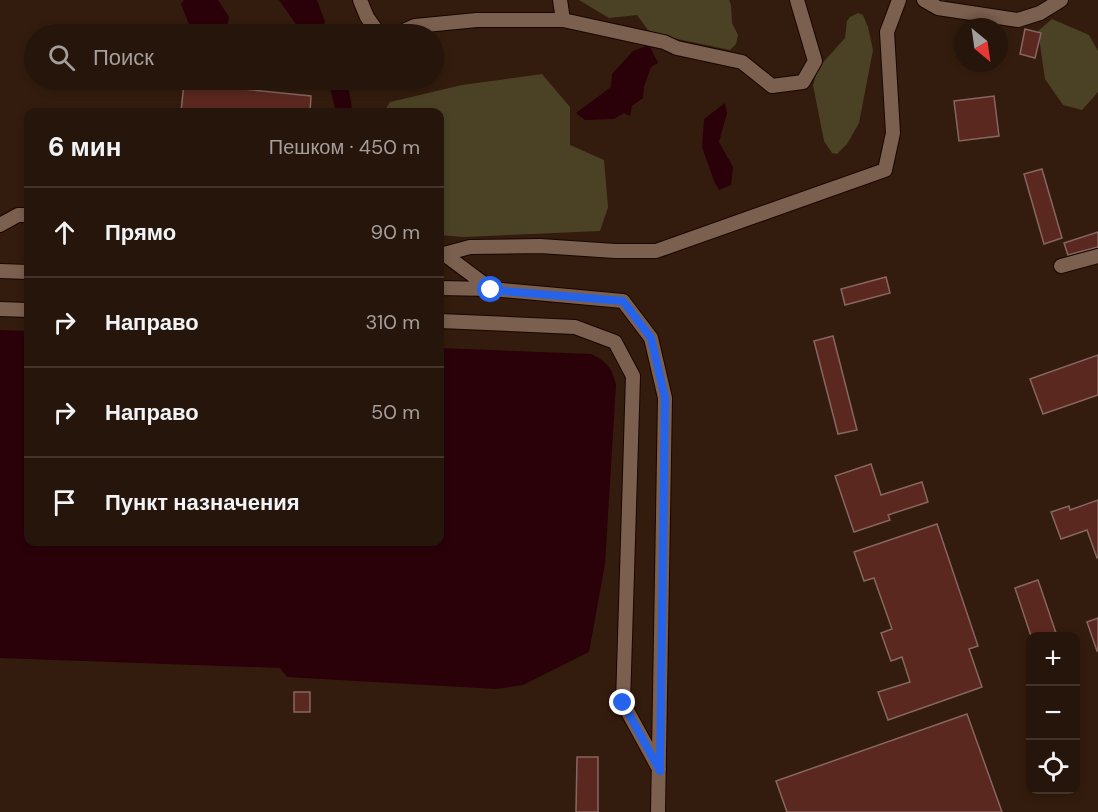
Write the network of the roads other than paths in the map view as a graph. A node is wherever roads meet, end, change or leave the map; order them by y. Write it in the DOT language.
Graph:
graph roads {
  1 [pos="360,0"];
  2 [pos="560,0"];
  3 [pos="797,0"];
  4 [pos="899,0"];
  5 [pos="924,0"];
  6 [pos="1061,0"];
  7 [pos="563,20"];
  8 [pos="372,24"];
  9 [pos="436,24"];
  10 [pos="24,215"];
  11 [pos="0,225"];
  12 [pos="444,254"];
  13 [pos="444,255"];
  14 [pos="1098,256"];
  15 [pos="1061,266"];
  16 [pos="0,271"];
  17 [pos="24,272"];
  18 [pos="444,288"];
  19 [pos="491,290"];
  20 [pos="0,309"];
  21 [pos="24,310"];
  22 [pos="444,321"];
  23 [pos="660,771"];
  24 [pos="658,812"];
  1 -- 8 [label="street"];
  2 -- 7 [label="street"];
  3 -- 7 [label="street"];
  4 -- 12 [label="street"];
  5 -- 6 [label="street"];
  7 -- 9 [label="street"];
  10 -- 11 [label="street"];
  13 -- 19 [label="street"];
  14 -- 15 [label="street"];
  16 -- 17 [label="street"];
  18 -- 19 [label="street"];
  19 -- 23 [label="street"];
  20 -- 21 [label="street"];
  22 -- 23 [label="street"];
  23 -- 24 [label="street"];
}
